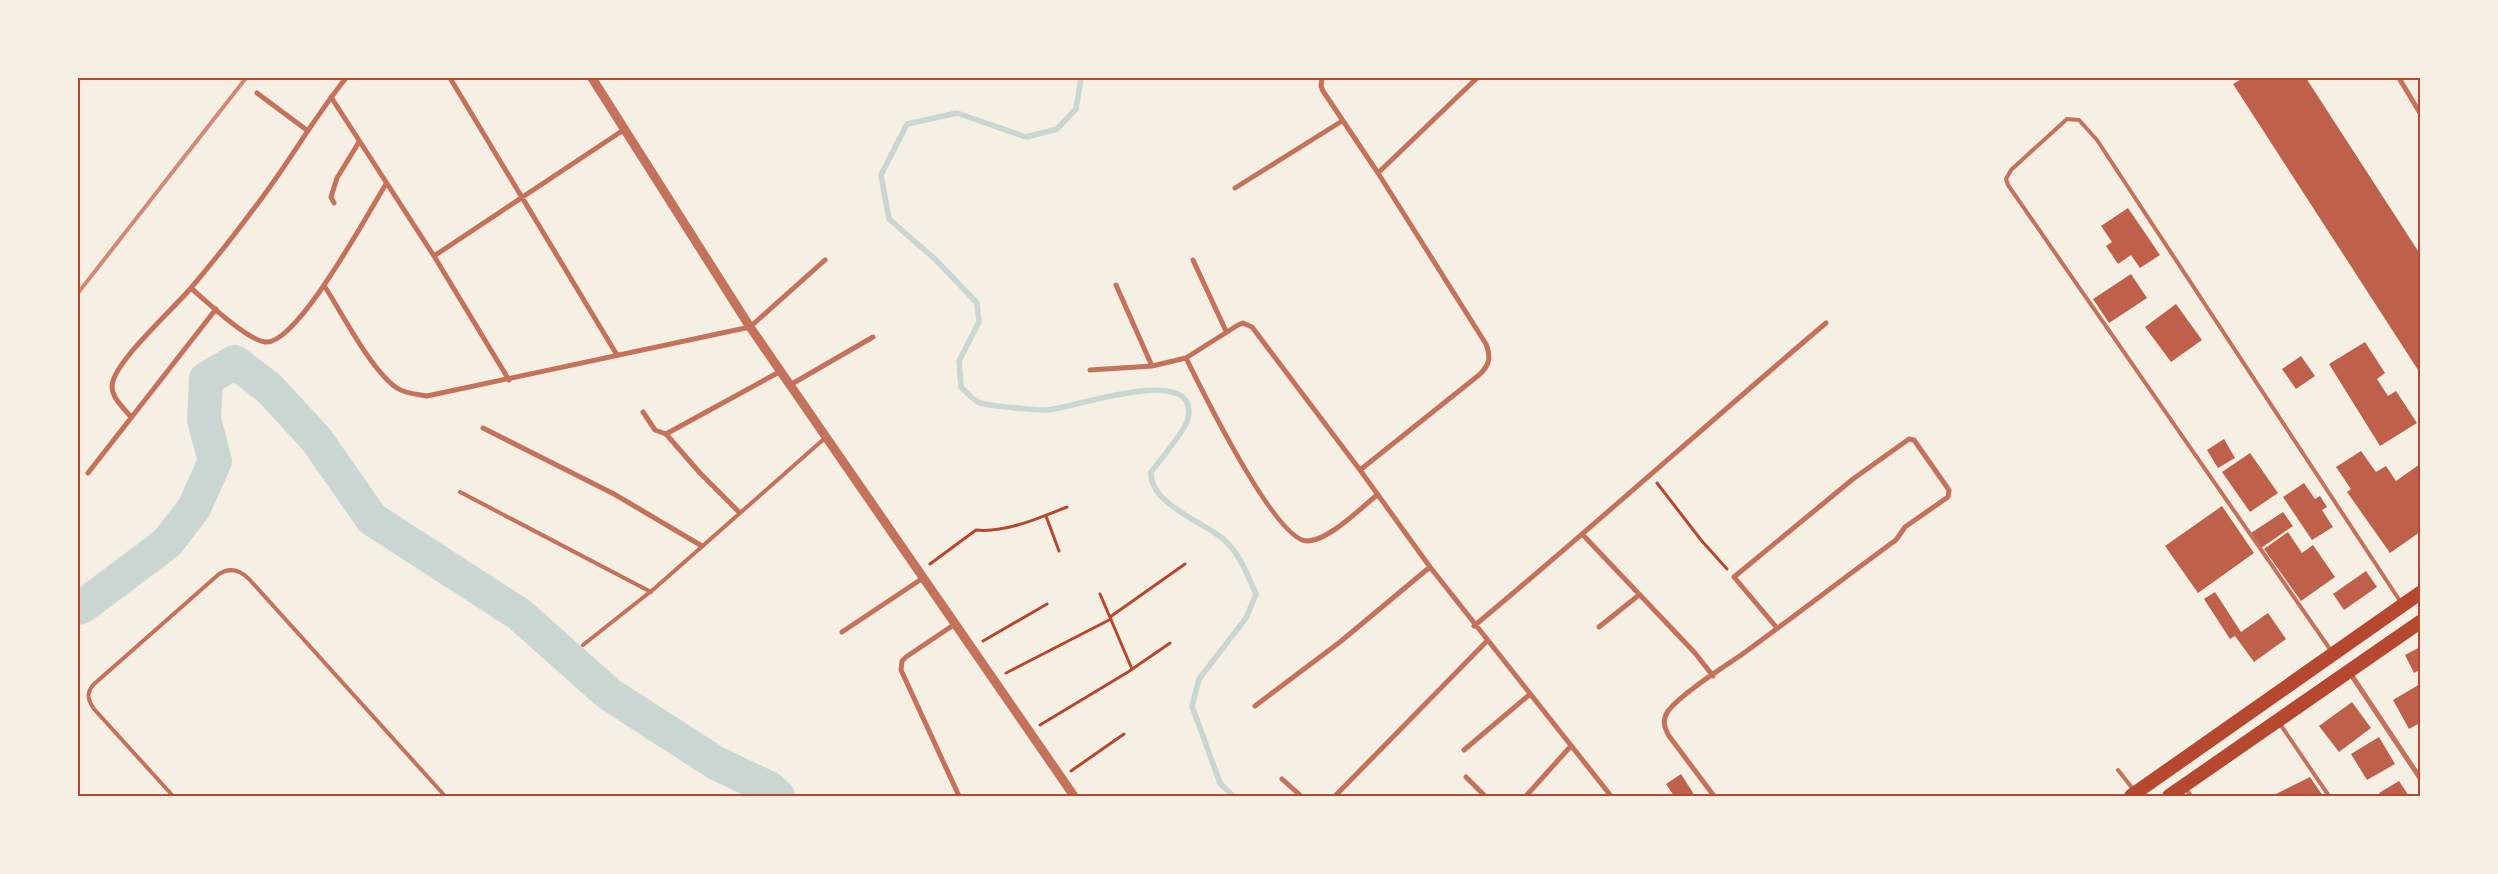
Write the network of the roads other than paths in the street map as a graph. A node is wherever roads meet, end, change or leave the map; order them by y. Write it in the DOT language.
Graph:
graph roads {
  1 [pos="346,78"];
  2 [pos="450,78"];
  3 [pos="592,78"];
  4 [pos="1322,78"];
  5 [pos="1476,78"];
  6 [pos="2399,78"];
  7 [pos="257,93"];
  8 [pos="330,97"];
  9 [pos="2420,113"];
  10 [pos="1342,121"];
  11 [pos="624,129"];
  12 [pos="308,131"];
  13 [pos="359,142"];
  14 [pos="1378,173"];
  15 [pos="386,184"];
  16 [pos="1235,188"];
  17 [pos="522,198"];
  18 [pos="334,203"];
  19 [pos="434,256"];
  20 [pos="825,260"];
  21 [pos="1193,260"];
  22 [pos="1116,285"];
  23 [pos="325,287"];
  24 [pos="191,288"];
  25 [pos="216,309"];
  26 [pos="1826,323"];
  27 [pos="750,327"];
  28 [pos="1226,331"];
  29 [pos="873,337"];
  30 [pos="617,355"];
  31 [pos="1186,358"];
  32 [pos="1152,366"];
  33 [pos="1090,370"];
  34 [pos="781,371"];
  35 [pos="508,380"];
  36 [pos="790,385"];
  37 [pos="643,412"];
  38 [pos="131,417"];
  39 [pos="483,428"];
  40 [pos="666,434"];
  41 [pos="825,438"];
  42 [pos="1360,470"];
  43 [pos="88,473"];
  44 [pos="460,492"];
  45 [pos="1377,494"];
  46 [pos="739,512"];
  47 [pos="1583,535"];
  48 [pos="702,546"];
  49 [pos="1430,567"];
  50 [pos="921,575"];
  51 [pos="650,592"];
  52 [pos="2420,594"];
  53 [pos="1639,595"];
  54 [pos="2403,606"];
  55 [pos="2420,622"];
  56 [pos="955,624"];
  57 [pos="1474,626"];
  58 [pos="1599,627"];
  59 [pos="1777,628"];
  60 [pos="842,632"];
  61 [pos="1486,642"];
  62 [pos="583,645"];
  63 [pos="2334,654"];
  64 [pos="2349,670"];
  65 [pos="1713,676"];
  66 [pos="1529,695"];
  67 [pos="1256,706"];
  68 [pos="2278,720"];
  69 [pos="1570,747"];
  70 [pos="1464,750"];
  71 [pos="2118,770"];
  72 [pos="1466,777"];
  73 [pos="2420,778"];
  74 [pos="1282,779"];
  75 [pos="2187,791"];
  76 [pos="2134,795"];
  77 [pos="173,796"];
  78 [pos="445,796"];
  79 [pos="959,796"];
  80 [pos="1074,796"];
  81 [pos="1301,796"];
  82 [pos="1335,796"];
  83 [pos="1484,796"];
  84 [pos="1526,796"];
  85 [pos="1610,796"];
  86 [pos="1714,796"];
  87 [pos="2169,796"];
  88 [pos="2329,796"];
  1 -- 8 [label="street"];
  2 -- 17 [label="street"];
  3 -- 11 [label="street"];
  4 -- 10 [label="street"];
  5 -- 14 [label="street"];
  6 -- 9 [label="street"];
  7 -- 12 [label="street"];
  8 -- 12 [label="street"];
  8 -- 13 [label="street"];
  10 -- 14 [label="street"];
  10 -- 16 [label="street"];
  11 -- 17 [label="street"];
  11 -- 27 [label="street"];
  12 -- 24 [label="street"];
  13 -- 15 [label="street"];
  13 -- 18 [label="street"];
  14 -- 42 [label="street"];
  15 -- 19 [label="street"];
  15 -- 23 [label="street"];
  17 -- 19 [label="street"];
  17 -- 30 [label="street"];
  19 -- 35 [label="street"];
  20 -- 27 [label="street"];
  21 -- 28 [label="street"];
  22 -- 32 [label="street"];
  23 -- 25 [label="street"];
  23 -- 35 [label="street"];
  24 -- 25 [label="street"];
  24 -- 38 [label="street"];
  25 -- 38 [label="street"];
  26 -- 47 [label="street"];
  27 -- 30 [label="street"];
  27 -- 34 [label="street"];
  28 -- 31 [label="street"];
  28 -- 42 [label="street"];
  29 -- 36 [label="street"];
  30 -- 35 [label="street"];
  31 -- 32 [label="street"];
  31 -- 45 [label="street"];
  32 -- 33 [label="street"];
  34 -- 36 [label="street"];
  34 -- 40 [label="street"];
  36 -- 41 [label="street"];
  37 -- 40 [label="street"];
  38 -- 43 [label="street"];
  39 -- 48 [label="street"];
  40 -- 46 [label="street"];
  41 -- 46 [label="lane"];
  41 -- 50 [label="street"];
  42 -- 45 [label="street"];
  44 -- 51 [label="lane"];
  45 -- 49 [label="street"];
  46 -- 48 [label="lane"];
  47 -- 53 [label="street"];
  47 -- 57 [label="street"];
  48 -- 51 [label="lane"];
  49 -- 57 [label="street"];
  49 -- 67 [label="street"];
  50 -- 56 [label="street"];
  50 -- 60 [label="street"];
  51 -- 62 [label="lane"];
  52 -- 54 [label="highway"];
  53 -- 58 [label="street"];
  53 -- 65 [label="street"];
  54 -- 63 [label="highway"];
  54 -- 63 [label="lane"];
  55 -- 64 [label="highway"];
  56 -- 79 [label="street"];
  56 -- 80 [label="street"];
  57 -- 61 [label="street"];
  59 -- 59 [label="street"];
  59 -- 65 [label="street"];
  61 -- 66 [label="street"];
  61 -- 82 [label="street"];
  63 -- 76 [label="highway"];
  64 -- 68 [label="highway"];
  64 -- 73 [label="street"];
  65 -- 86 [label="street"];
  66 -- 69 [label="street"];
  66 -- 70 [label="street"];
  68 -- 75 [label="highway"];
  68 -- 88 [label="lane"];
  69 -- 84 [label="street"];
  69 -- 85 [label="street"];
  71 -- 76 [label="lane"];
  72 -- 83 [label="street"];
  74 -- 81 [label="street"];
  75 -- 87 [label="highway"];
  77 -- 78 [label="lane"];
}
